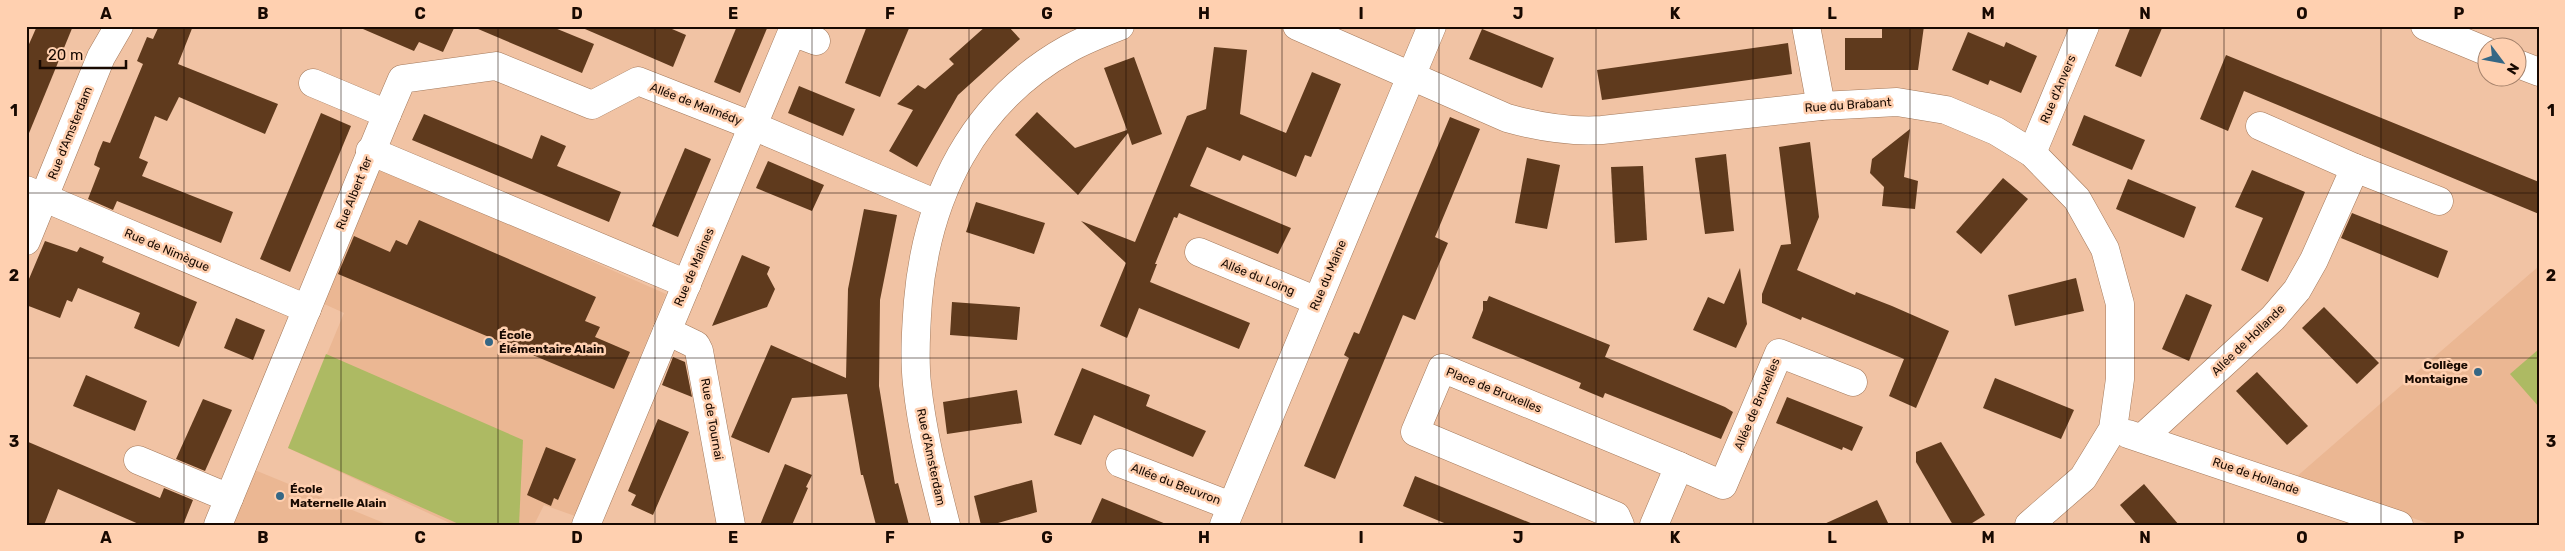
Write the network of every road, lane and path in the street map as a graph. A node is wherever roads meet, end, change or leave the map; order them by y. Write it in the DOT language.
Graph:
graph roads {
  1 [pos="119,26"];
  2 [pos="1120,26"];
  3 [pos="1297,26"];
  4 [pos="1432,26"];
  5 [pos="1806,26"];
  6 [pos="2085,26"];
  7 [pos="2425,26"];
  8 [pos="816,42"];
  9 [pos="2478,48"];
  10 [pos="1412,75"];
  11 [pos="314,83"];
  12 [pos="1821,106"];
  13 [pos="387,114"];
  14 [pos="753,126"];
  15 [pos="2260,126"];
  16 [pos="370,151"];
  17 [pos="2032,153"];
  18 [pos="2355,168"];
  19 [pos="35,194"];
  20 [pos="2439,201"];
  21 [pos="937,204"];
  22 [pos="26,241"];
  23 [pos="1199,252"];
  24 [pos="687,284"];
  25 [pos="1317,301"];
  26 [pos="307,309"];
  27 [pos="667,331"];
  28 [pos="1853,382"];
  29 [pos="2113,429"];
  30 [pos="2142,438"];
  31 [pos="138,460"];
  32 [pos="1120,463"];
  33 [pos="1679,466"];
  34 [pos="229,498"];
  35 [pos="1228,515"];
  36 [pos="218,525"];
  37 [pos="586,525"];
  38 [pos="731,525"];
  39 [pos="946,525"];
  40 [pos="1620,525"];
  41 [pos="1654,525"];
  42 [pos="2029,525"];
  43 [pos="2399,525"];
  1 -- 19 [label="street, Rue d'Amsterdam"];
  2 -- 21 [label="street, Rue d'Amsterdam"];
  3 -- 10 [label="street"];
  4 -- 10 [label="street, Rue du Maine"];
  5 -- 12 [label="street"];
  6 -- 17 [label="street, Rue d'Anvers"];
  7 -- 9 [label="street"];
  8 -- 14 [label="street, Rue de Malines"];
  10 -- 12 [label="street, Rue du Brabant"];
  10 -- 25 [label="street, Rue du Maine"];
  11 -- 13 [label="street"];
  12 -- 17 [label="street, Rue du Brabant"];
  13 -- 14 [label="street, Allée de Malmédy"];
  13 -- 16 [label="street, Allée de Malmédy"];
  14 -- 21 [label="street, Allée de Malmédy"];
  14 -- 24 [label="street, Rue de Malines"];
  15 -- 18 [label="street"];
  16 -- 24 [label="street, Rue Albert 1er"];
  16 -- 26 [label="street, Rue Albert 1er"];
  17 -- 29 [label="street, Rue du Brabant"];
  18 -- 20 [label="street"];
  18 -- 30 [label="street, Allée de Hollande"];
  19 -- 22 [label="street, Rue d'Amsterdam"];
  19 -- 26 [label="street, Rue de Nimègue"];
  21 -- 39 [label="street, Rue d'Amsterdam"];
  23 -- 25 [label="street, Allée du Loing"];
  24 -- 27 [label="street, Rue de Malines"];
  25 -- 35 [label="street, Rue du Maine"];
  26 -- 34 [label="street, Rue Albert 1er"];
  27 -- 37 [label="street, Rue de Malines"];
  27 -- 38 [label="street, Rue de Tournai"];
  28 -- 33 [label="street, Allée de Bruxelles"];
  29 -- 30 [label="street, Rue de Hollande"];
  29 -- 42 [label="street, Rue du Brabant"];
  30 -- 43 [label="street, Rue de Hollande"];
  31 -- 34 [label="street"];
  32 -- 35 [label="street, Allée du Beuvron"];
  33 -- 40 [label="street, Place de Bruxelles"];
  33 -- 41 [label="street"];
  34 -- 36 [label="street, Rue Albert 1er"];
}
